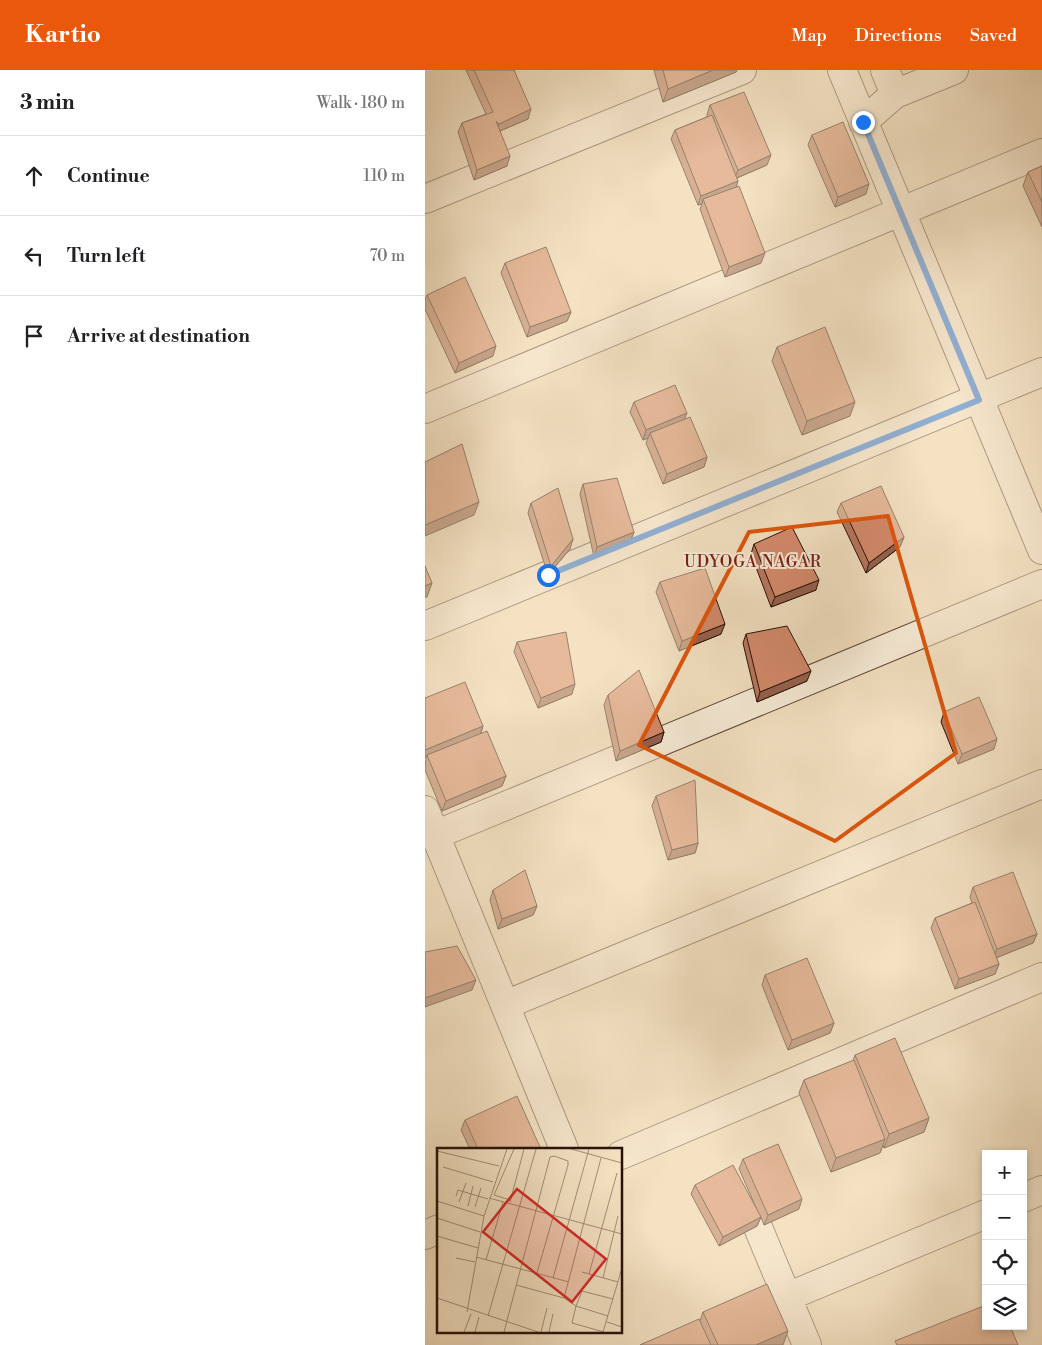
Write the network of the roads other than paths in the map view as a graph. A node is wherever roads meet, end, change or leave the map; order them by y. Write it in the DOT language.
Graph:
graph roads {
  1 [pos="742,70"];
  2 [pos="842,70"];
  3 [pos="954,70"];
  4 [pos="890,82"];
  5 [pos="863,122"];
  6 [pos="1042,153"];
  7 [pos="425,200"];
  8 [pos="900,212"];
  9 [pos="1042,372"];
  10 [pos="979,400"];
  11 [pos="425,409"];
  12 [pos="1042,550"];
  13 [pos="1042,584"];
  14 [pos="425,626"];
  15 [pos="1042,784"];
  16 [pos="425,810"];
  17 [pos="435,835"];
  18 [pos="1042,977"];
  19 [pos="505,1005"];
  20 [pos="564,1148"];
  21 [pos="623,1154"];
  22 [pos="1042,1190"];
  23 [pos="1027,1196"];
  24 [pos="982,1216"];
  25 [pos="757,1225"];
  26 [pos="437,1230"];
  27 [pos="425,1235"];
  28 [pos="787,1297"];
  29 [pos="807,1345"];
  1 -- 7 [label="street"];
  2 -- 5 [label="street"];
  3 -- 4 [label="street"];
  4 -- 5 [label="street"];
  5 -- 8 [label="street"];
  6 -- 8 [label="street"];
  8 -- 10 [label="street"];
  8 -- 11 [label="street"];
  9 -- 10 [label="street"];
  10 -- 12 [label="street"];
  10 -- 14 [label="street"];
  13 -- 17 [label="street"];
  15 -- 19 [label="street"];
  16 -- 17 [label="street"];
  17 -- 19 [label="street"];
  18 -- 21 [label="street"];
  19 -- 20 [label="street"];
  22 -- 23 [label="street"];
  24 -- 28 [label="street"];
  25 -- 28 [label="street"];
  26 -- 27 [label="street"];
  28 -- 29 [label="street"];
}
